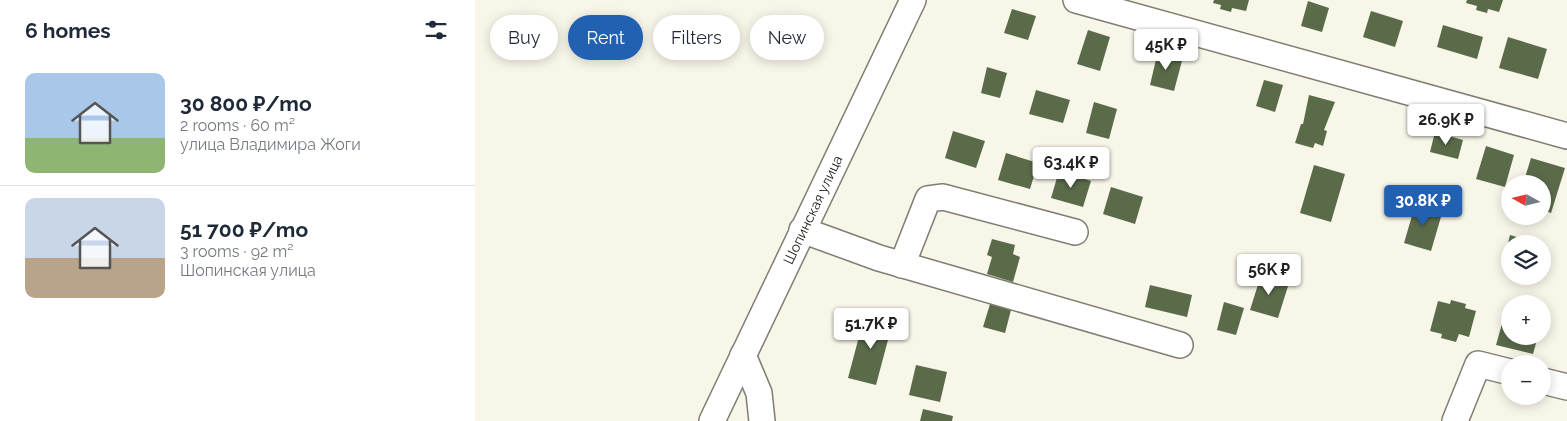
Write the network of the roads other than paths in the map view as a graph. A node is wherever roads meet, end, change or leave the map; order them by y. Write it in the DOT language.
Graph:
graph roads {
  1 [pos="913,0"];
  2 [pos="1076,0"];
  3 [pos="1567,136"];
  4 [pos="802,230"];
  5 [pos="1075,232"];
  6 [pos="902,265"];
  7 [pos="1180,345"];
  8 [pos="743,355"];
  9 [pos="1501,370"];
  10 [pos="1551,383"];
  11 [pos="1567,387"];
  12 [pos="712,421"];
  13 [pos="763,421"];
  14 [pos="1455,421"];
  1 -- 4 [label="street, Шопинская улица"];
  2 -- 3 [label="street"];
  4 -- 6 [label="street"];
  4 -- 8 [label="street, Шопинская улица"];
  5 -- 6 [label="street"];
  6 -- 7 [label="street"];
  8 -- 12 [label="street, Шопинская улица"];
  8 -- 13 [label="street"];
  9 -- 14 [label="street"];
  10 -- 11 [label="street"];
}
